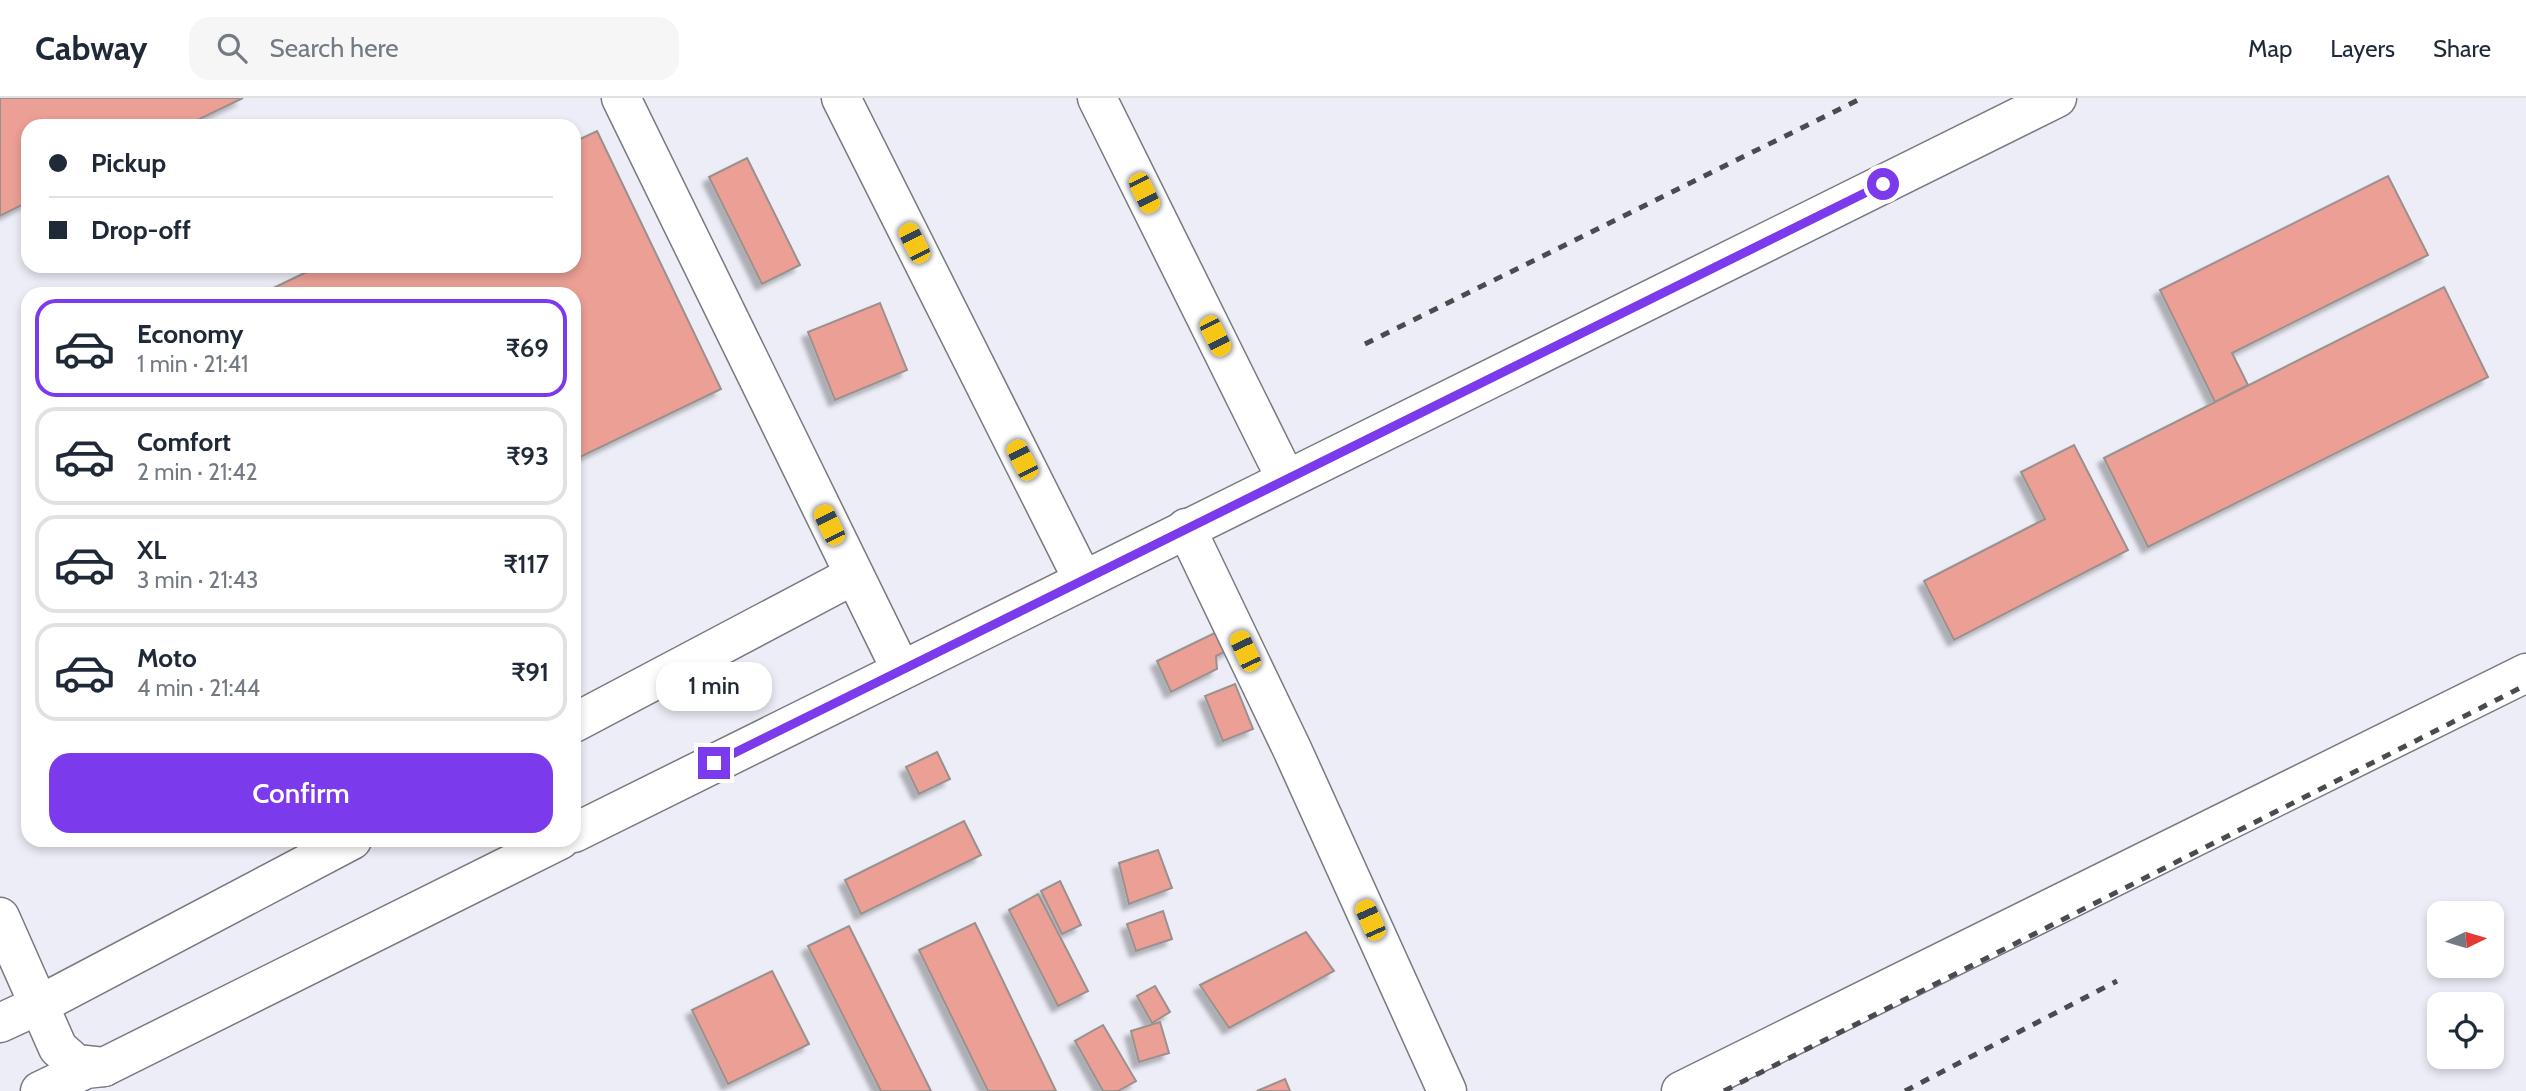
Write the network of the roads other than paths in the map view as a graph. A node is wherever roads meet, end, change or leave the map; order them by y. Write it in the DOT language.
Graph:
graph roads {
  1 [pos="621,98"];
  2 [pos="841,98"];
  3 [pos="1097,98"];
  4 [pos="2057,98"];
  5 [pos="1286,479"];
  6 [pos="1186,528"];
  7 [pos="854,575"];
  8 [pos="1083,580"];
  9 [pos="901,670"];
  10 [pos="2526,673"];
  11 [pos="581,719"];
  12 [pos="581,830"];
  13 [pos="339,847"];
  14 [pos="546,847"];
  15 [pos="0,917"];
  16 [pos="39,1005"];
  17 [pos="0,1023"];
  18 [pos="104,1067"];
  19 [pos="40,1091"];
  20 [pos="1447,1091"];
  21 [pos="1681,1091"];
  1 -- 7 [label="lane"];
  2 -- 8 [label="lane"];
  3 -- 5 [label="lane"];
  4 -- 5 [label="lane"];
  5 -- 6 [label="lane"];
  6 -- 8 [label="lane"];
  6 -- 20 [label="lane"];
  7 -- 9 [label="lane"];
  7 -- 11 [label="lane"];
  8 -- 9 [label="lane"];
  9 -- 12 [label="lane"];
  10 -- 21 [label="lane"];
  13 -- 16 [label="lane"];
  14 -- 18 [label="lane"];
  15 -- 16 [label="lane"];
  16 -- 17 [label="lane"];
  16 -- 18 [label="lane"];
  18 -- 19 [label="lane"];
}
